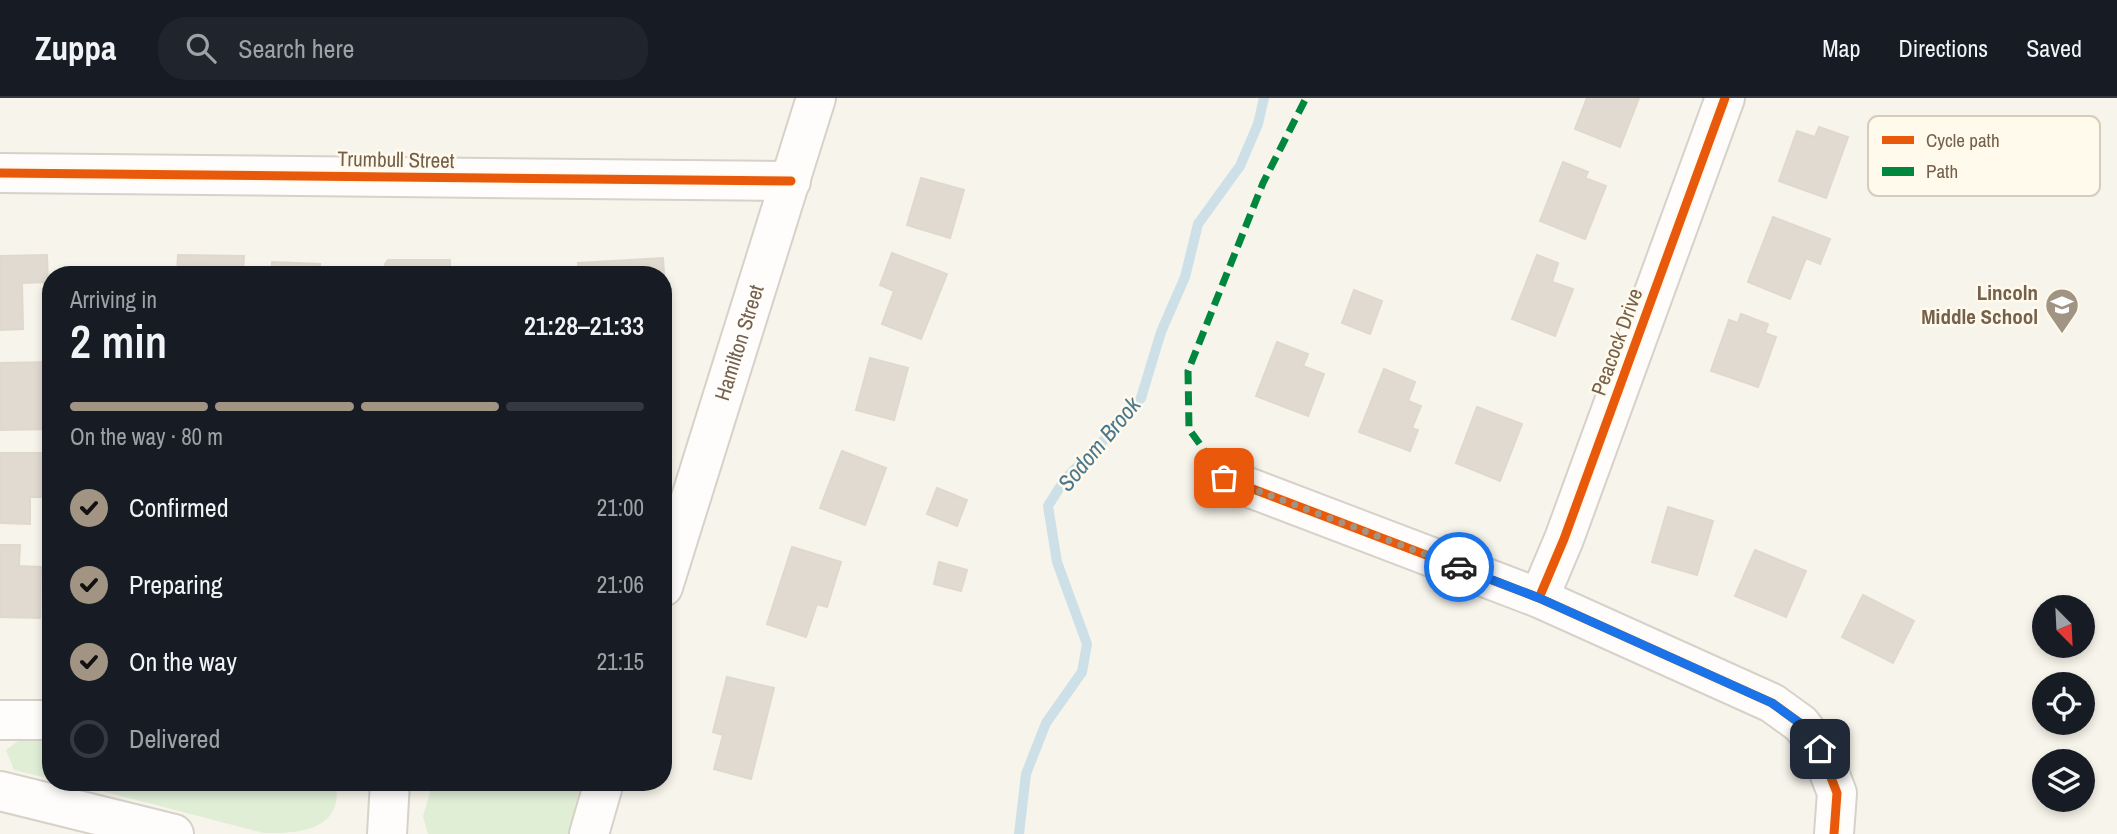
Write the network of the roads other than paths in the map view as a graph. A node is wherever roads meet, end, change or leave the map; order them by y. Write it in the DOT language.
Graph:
graph roads {
  1 [pos="816,98"];
  2 [pos="1725,98"];
  3 [pos="0,173"];
  4 [pos="791,181"];
  5 [pos="1224,478"];
  6 [pos="672,558"];
  7 [pos="1539,598"];
  8 [pos="0,720"];
  9 [pos="42,720"];
  10 [pos="0,791"];
  11 [pos="389,791"];
  12 [pos="601,791"];
  13 [pos="174,834"];
  14 [pos="387,834"];
  15 [pos="589,834"];
  16 [pos="1834,834"];
  1 -- 4 [label="street, Hamilton Street"];
  2 -- 7 [label="street, Peacock Drive"];
  3 -- 4 [label="street, Trumbull Street"];
  4 -- 6 [label="street, Hamilton Street"];
  5 -- 7 [label="street"];
  7 -- 16 [label="street"];
  8 -- 9 [label="street"];
  10 -- 13 [label="street"];
  11 -- 14 [label="street"];
  12 -- 15 [label="street"];
}
